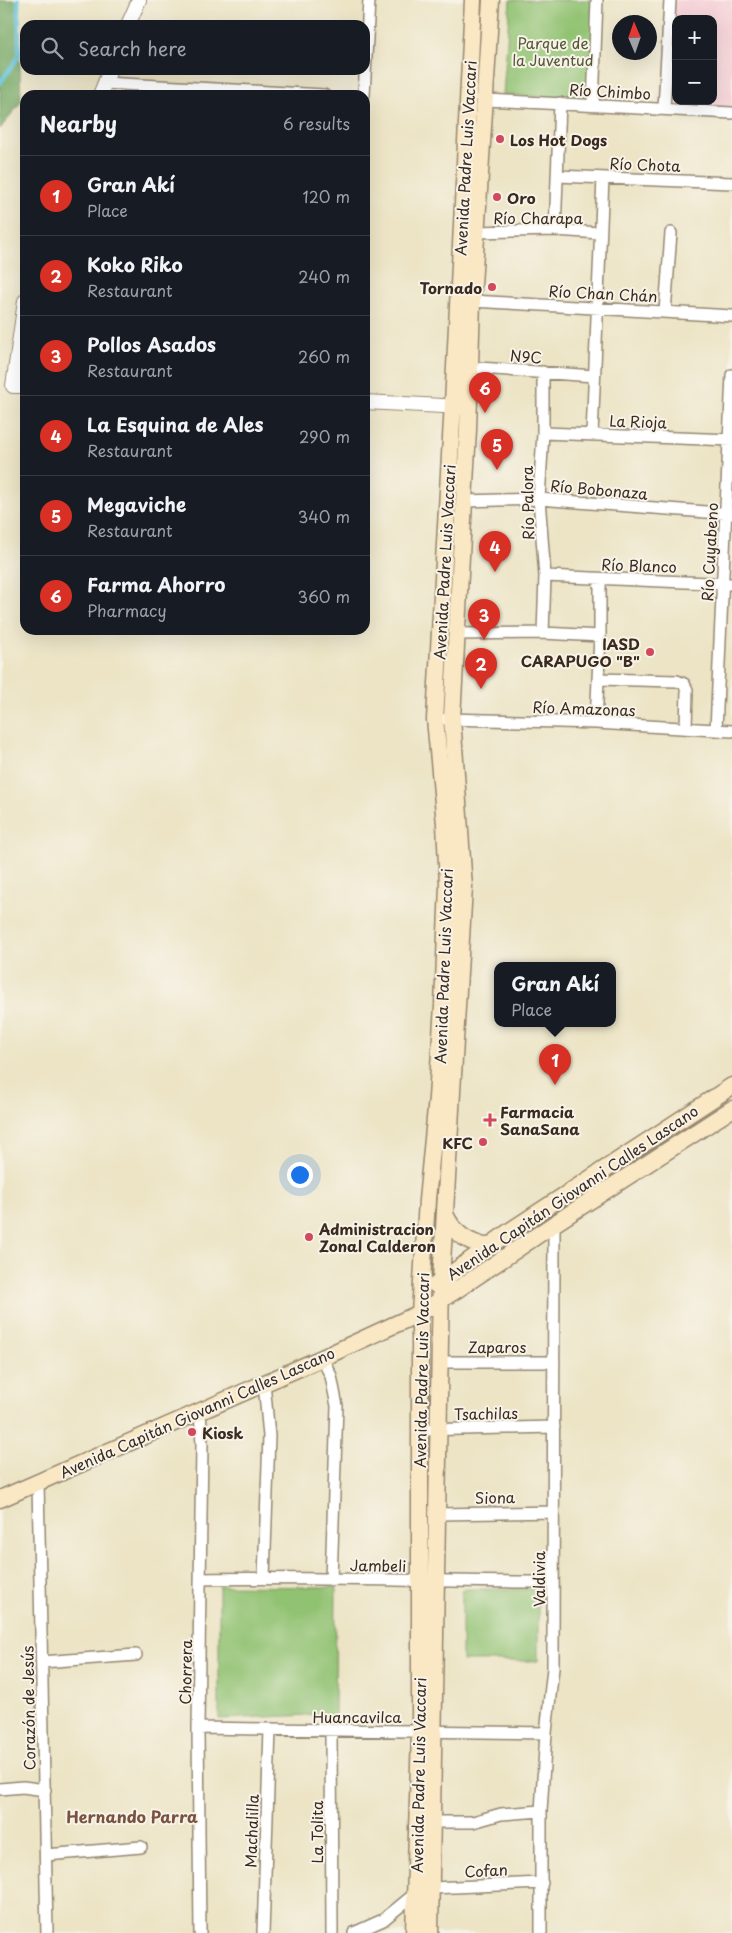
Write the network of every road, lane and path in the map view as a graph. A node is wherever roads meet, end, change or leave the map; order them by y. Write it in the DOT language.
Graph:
graph roads {
  1 [pos="138,0"];
  2 [pos="369,0"];
  3 [pos="473,0"];
  4 [pos="490,0"];
  5 [pos="597,0"];
  6 [pos="670,0"];
  7 [pos="130,20"];
  8 [pos="368,20"];
  9 [pos="108,75"];
  10 [pos="365,75"];
  11 [pos="102,89"];
  12 [pos="139,90"];
  13 [pos="364,90"];
  14 [pos="486,100"];
  15 [pos="560,104"];
  16 [pos="593,105"];
  17 [pos="664,109"];
  18 [pos="732,112"];
  19 [pos="556,176"];
  20 [pos="603,178"];
  21 [pos="732,183"];
  22 [pos="555,230"];
  23 [pos="476,232"];
  24 [pos="600,232"];
  25 [pos="671,233"];
  26 [pos="472,301"];
  27 [pos="597,308"];
  28 [pos="665,312"];
  29 [pos="732,316"];
  30 [pos="463,367"];
  31 [pos="20,372"];
  32 [pos="543,372"];
  33 [pos="732,375"];
  34 [pos="594,376"];
  35 [pos="19,386"];
  36 [pos="370,402"];
  37 [pos="461,407"];
  38 [pos="543,433"];
  39 [pos="592,434"];
  40 [pos="731,440"];
  41 [pos="539,499"];
  42 [pos="464,501"];
  43 [pos="729,514"];
  44 [pos="545,576"];
  45 [pos="600,579"];
  46 [pos="727,584"];
  47 [pos="542,633"];
  48 [pos="456,634"];
  49 [pos="600,636"];
  50 [pos="726,638"];
  51 [pos="598,678"];
  52 [pos="452,718"];
  53 [pos="435,719"];
  54 [pos="596,723"];
  55 [pos="686,728"];
  56 [pos="716,730"];
  57 [pos="732,731"];
  58 [pos="732,1086"];
  59 [pos="732,1109"];
  60 [pos="445,1214"];
  61 [pos="554,1224"];
  62 [pos="488,1247"];
  63 [pos="441,1280"];
  64 [pos="441,1300"];
  65 [pos="420,1305"];
  66 [pos="322,1358"];
  67 [pos="440,1362"];
  68 [pos="554,1362"];
  69 [pos="264,1383"];
  70 [pos="200,1411"];
  71 [pos="554,1427"];
  72 [pos="438,1429"];
  73 [pos="419,1430"];
  74 [pos="38,1482"];
  75 [pos="0,1499"];
  76 [pos="553,1512"];
  77 [pos="437,1514"];
  78 [pos="264,1578"];
  79 [pos="202,1579"];
  80 [pos="331,1580"];
  81 [pos="420,1581"];
  82 [pos="437,1582"];
  83 [pos="553,1582"];
  84 [pos="136,1655"];
  85 [pos="42,1662"];
  86 [pos="198,1728"];
  87 [pos="270,1730"];
  88 [pos="331,1731"];
  89 [pos="426,1731"];
  90 [pos="546,1733"];
  91 [pos="0,1789"];
  92 [pos="45,1790"];
  93 [pos="541,1811"];
  94 [pos="432,1822"];
  95 [pos="141,1846"];
  96 [pos="46,1855"];
  97 [pos="542,1882"];
  98 [pos="432,1888"];
  99 [pos="416,1893"];
  100 [pos="47,1933"];
  101 [pos="200,1933"];
  102 [pos="262,1933"];
  103 [pos="332,1933"];
  104 [pos="354,1933"];
  105 [pos="414,1933"];
  106 [pos="430,1933"];
  107 [pos="541,1933"];
  1 -- 7 [label="street"];
  2 -- 8 [label="street"];
  3 -- 30 [label="main road, Avenida Padre Luis Vaccari"];
  4 -- 14 [label="main road, Avenida Padre Luis Vaccari"];
  5 -- 16 [label="street"];
  6 -- 17 [label="street"];
  9 -- 11 [label="street"];
  10 -- 13 [label="street"];
  11 -- 12 [label="street"];
  14 -- 15 [label="street, Río Chimbo"];
  14 -- 23 [label="main road, Avenida Padre Luis Vaccari"];
  15 -- 16 [label="street, Río Chimbo"];
  15 -- 19 [label="street"];
  16 -- 17 [label="street, Río Chimbo"];
  17 -- 18 [label="street, Río Chimbo"];
  19 -- 20 [label="street, Río Chota"];
  19 -- 22 [label="street"];
  20 -- 21 [label="street, Río Chota"];
  20 -- 24 [label="street"];
  22 -- 23 [label="street, Río Charapa"];
  22 -- 24 [label="street, Río Charapa"];
  23 -- 26 [label="main road, Avenida Padre Luis Vaccari"];
  24 -- 27 [label="street"];
  25 -- 28 [label="street"];
  26 -- 27 [label="street, Río Chan Chán"];
  26 -- 30 [label="main road, Avenida Padre Luis Vaccari"];
  27 -- 28 [label="street, Río Chan Chán"];
  27 -- 34 [label="street"];
  28 -- 29 [label="street, Río Chan Chán"];
  30 -- 32 [label="street, N9C"];
  30 -- 37 [label="main road, Avenida Padre Luis Vaccari"];
  31 -- 35 [label="street"];
  32 -- 34 [label="street, N9C"];
  32 -- 38 [label="street, Río Palora"];
  33 -- 40 [label="street, Río Cuyabeno"];
  34 -- 39 [label="street"];
  36 -- 37 [label="street"];
  37 -- 42 [label="main road, Avenida Padre Luis Vaccari"];
  37 -- 53 [label="main road, Avenida Padre Luis Vaccari"];
  38 -- 39 [label="street, La Rioja"];
  38 -- 41 [label="street, Río Palora"];
  39 -- 40 [label="street, La Rioja"];
  40 -- 43 [label="street, Río Cuyabeno"];
  41 -- 42 [label="street, Río Bobonaza"];
  41 -- 43 [label="street, Río Bobonaza"];
  41 -- 44 [label="street, Río Palora"];
  42 -- 48 [label="main road, Avenida Padre Luis Vaccari"];
  43 -- 46 [label="street, Río Cuyabeno"];
  44 -- 45 [label="street, Río Blanco"];
  44 -- 47 [label="street, Río Palora"];
  45 -- 46 [label="street, Río Blanco"];
  45 -- 49 [label="street"];
  46 -- 50 [label="street, Río Cuyabeno"];
  47 -- 48 [label="street"];
  47 -- 49 [label="street"];
  48 -- 52 [label="main road, Avenida Padre Luis Vaccari"];
  49 -- 51 [label="street"];
  50 -- 56 [label="street, Río Cuyabeno"];
  51 -- 54 [label="street"];
  51 -- 55 [label="street"];
  52 -- 53 [label="street, Río Amazonas"];
  52 -- 54 [label="street, Río Amazonas"];
  52 -- 60 [label="main road, Avenida Padre Luis Vaccari"];
  53 -- 65 [label="main road, Avenida Padre Luis Vaccari"];
  54 -- 55 [label="street, Río Amazonas"];
  55 -- 56 [label="street, Río Amazonas"];
  56 -- 57 [label="street, Río Amazonas"];
  58 -- 62 [label="main road, Avenida Capitán Giovanni Calles Lascano"];
  59 -- 61 [label="main road, Avenida Capitán Giovanni Calles Lascano"];
  60 -- 62 [label="main road"];
  60 -- 63 [label="main road, Avenida Padre Luis Vaccari"];
  61 -- 64 [label="main road, Avenida Capitán Giovanni Calles Lascano"];
  61 -- 68 [label="street, Valdivia"];
  62 -- 63 [label="main road, Avenida Capitán Giovanni Calles Lascano"];
  63 -- 64 [label="main road, Avenida Padre Luis Vaccari"];
  63 -- 65 [label="main road, Avenida Capitán Giovanni Calles Lascano"];
  64 -- 65 [label="main road, Avenida Capitán Giovanni Calles Lascano"];
  64 -- 67 [label="main road, Avenida Padre Luis Vaccari"];
  65 -- 66 [label="main road, Avenida Capitán Giovanni Calles Lascano"];
  65 -- 73 [label="main road, Avenida Padre Luis Vaccari"];
  66 -- 69 [label="main road, Avenida Capitán Giovanni Calles Lascano"];
  66 -- 80 [label="street"];
  67 -- 68 [label="street, Zaparos"];
  67 -- 72 [label="main road, Avenida Padre Luis Vaccari"];
  68 -- 71 [label="street, Valdivia"];
  69 -- 70 [label="main road, Avenida Capitán Giovanni Calles Lascano"];
  69 -- 78 [label="street"];
  70 -- 74 [label="main road, Avenida Capitán Giovanni Calles Lascano"];
  70 -- 79 [label="street, Chorrera"];
  71 -- 72 [label="street, Tsachilas"];
  71 -- 76 [label="street, Valdivia"];
  72 -- 73 [label="street, Tsachilas"];
  72 -- 77 [label="main road, Avenida Padre Luis Vaccari"];
  73 -- 81 [label="main road, Avenida Padre Luis Vaccari"];
  74 -- 75 [label="main road, Avenida Capitán Giovanni Calles Lascano"];
  74 -- 85 [label="street, Corazón de Jesús"];
  76 -- 77 [label="street, Siona"];
  76 -- 83 [label="street, Valdivia"];
  77 -- 82 [label="main road, Avenida Padre Luis Vaccari"];
  78 -- 79 [label="street, Jambeli"];
  78 -- 80 [label="street, Jambeli"];
  79 -- 86 [label="street, Chorrera"];
  80 -- 81 [label="street, Jambeli"];
  81 -- 82 [label="street, Jambeli"];
  81 -- 89 [label="main road, Avenida Padre Luis Vaccari"];
  82 -- 83 [label="street, Jambeli"];
  82 -- 89 [label="main road, Avenida Padre Luis Vaccari"];
  83 -- 90 [label="street, Valdivia"];
  84 -- 85 [label="street"];
  85 -- 92 [label="street, Corazón de Jesús"];
  86 -- 87 [label="street, Huancavilca"];
  86 -- 101 [label="street, Chorrera"];
  87 -- 88 [label="street, Huancavilca"];
  87 -- 102 [label="street, Machalilla"];
  88 -- 89 [label="street, Huancavilca"];
  88 -- 103 [label="street, La Tolita"];
  89 -- 90 [label="street, Huancavilca"];
  89 -- 94 [label="main road, Avenida Padre Luis Vaccari"];
  89 -- 99 [label="main road, Avenida Padre Luis Vaccari"];
  90 -- 93 [label="street, Valdivia"];
  91 -- 92 [label="street"];
  92 -- 96 [label="street, Corazón de Jesús"];
  93 -- 94 [label="street"];
  93 -- 97 [label="street, Valdivia"];
  94 -- 98 [label="main road, Avenida Padre Luis Vaccari"];
  95 -- 96 [label="street"];
  96 -- 100 [label="street, Corazón de Jesús"];
  97 -- 98 [label="street, Cofan"];
  97 -- 107 [label="street, Valdivia"];
  98 -- 106 [label="main road, Avenida Padre Luis Vaccari"];
  99 -- 104 [label="street"];
  99 -- 105 [label="main road, Avenida Padre Luis Vaccari"];
}
